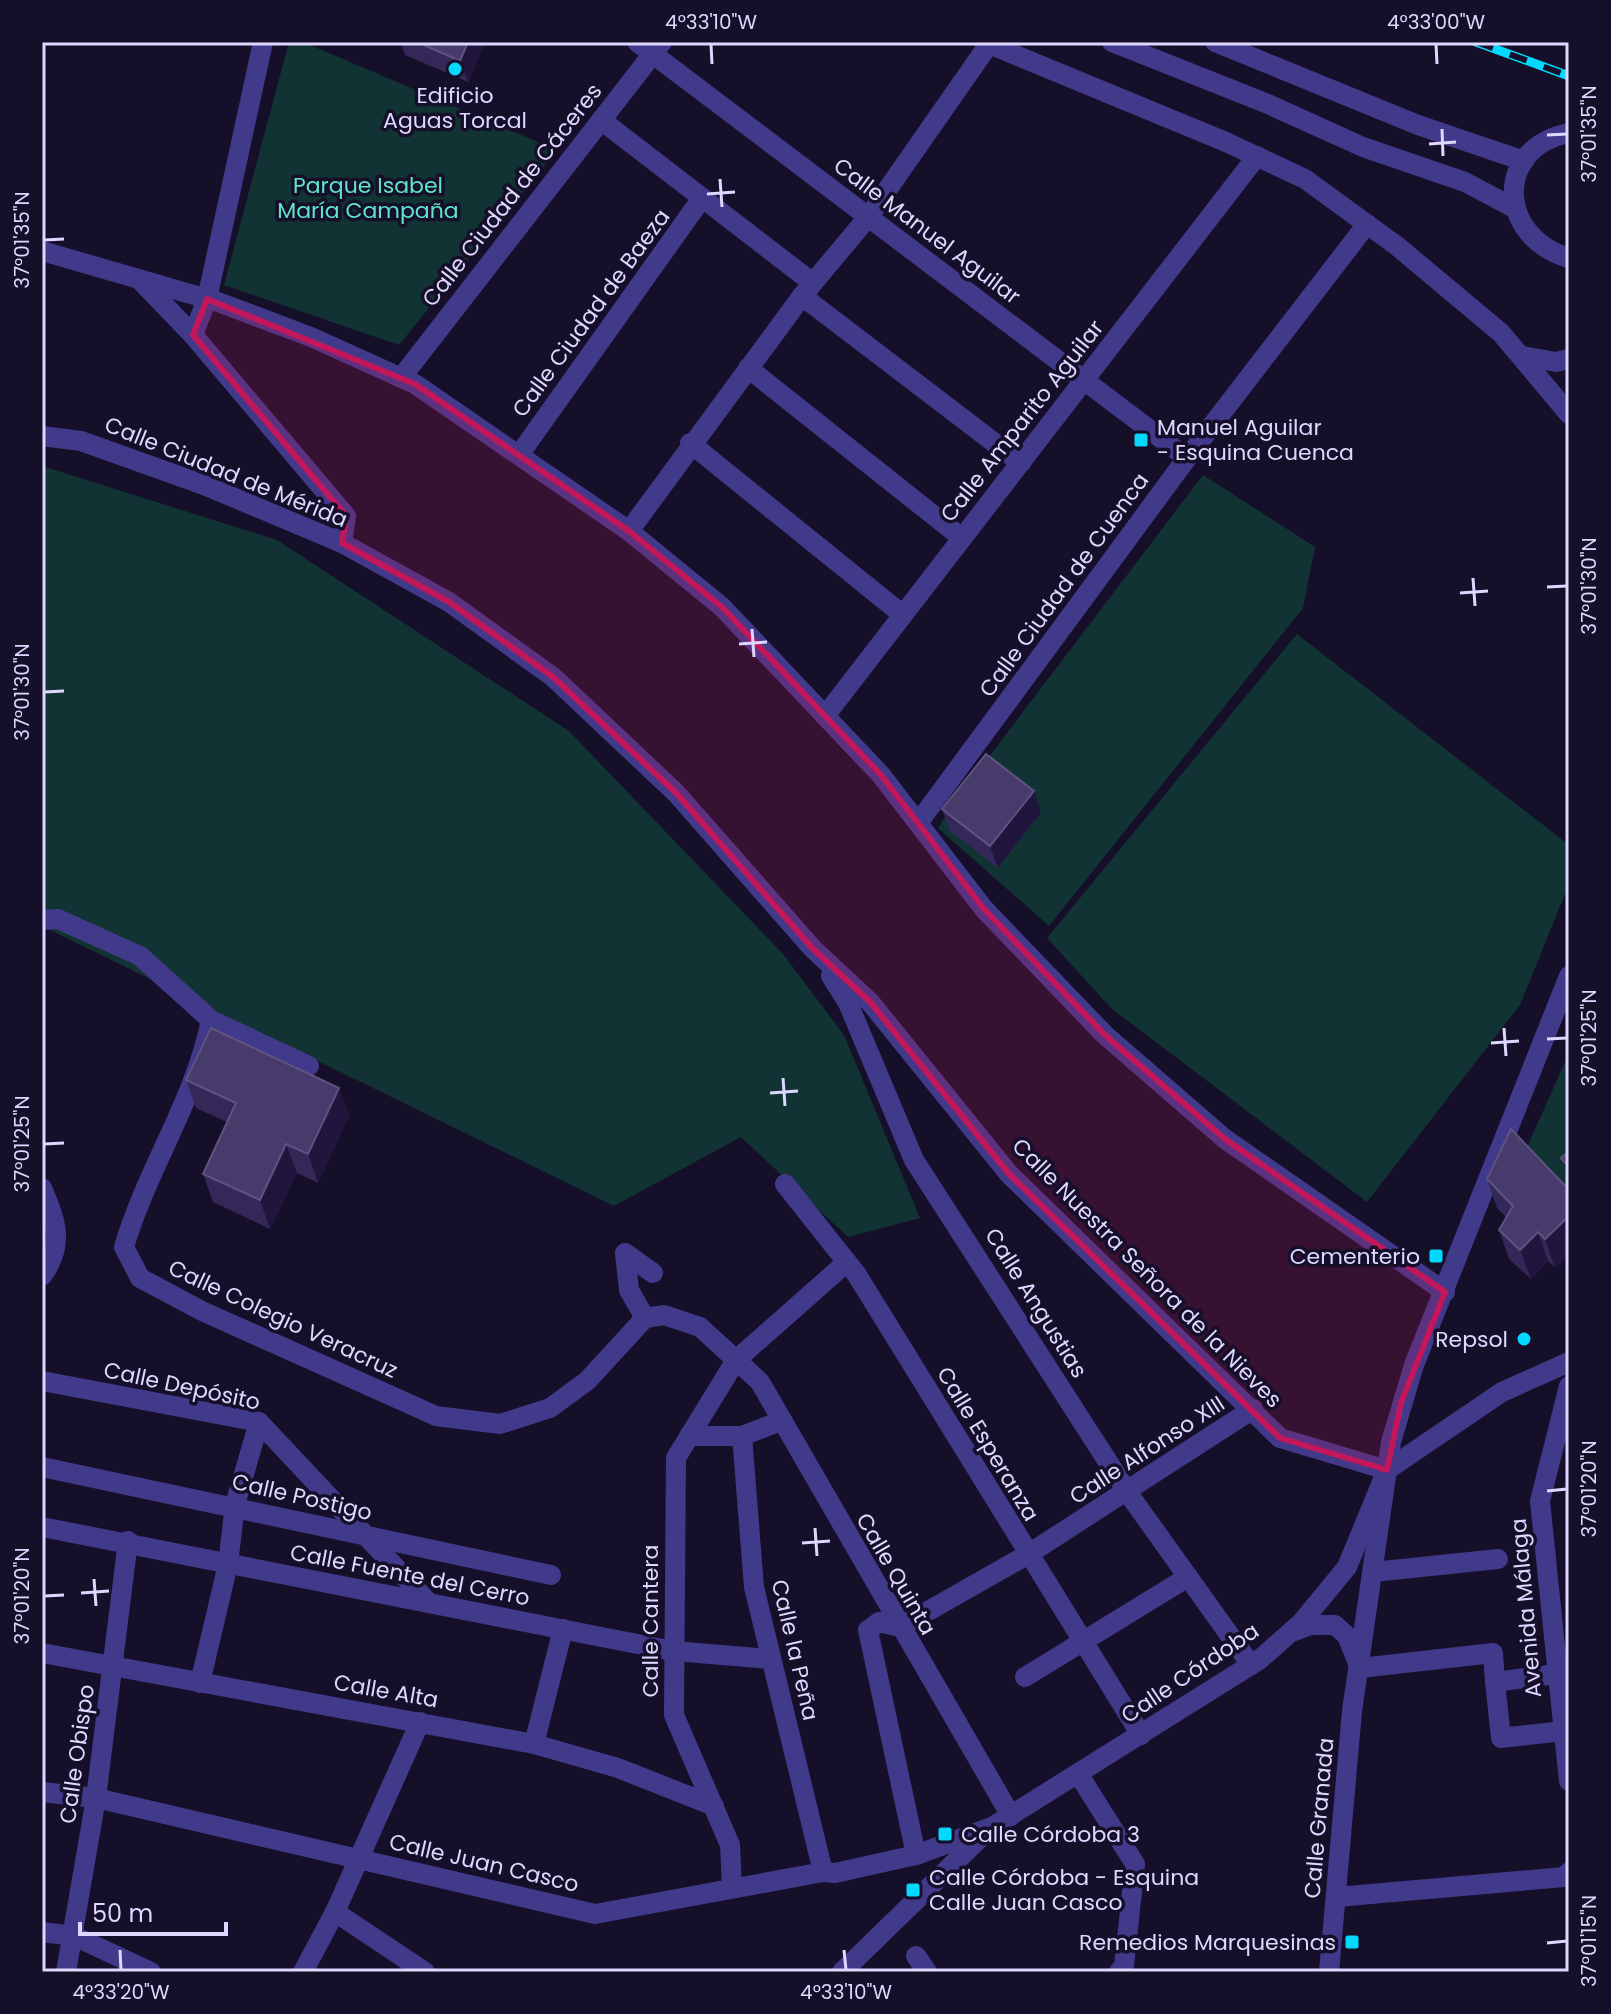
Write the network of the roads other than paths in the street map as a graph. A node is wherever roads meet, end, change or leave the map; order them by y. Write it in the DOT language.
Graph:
graph roads {
  1 [pos="263,42"];
  2 [pos="1112,42"];
  3 [pos="1215,42"];
  4 [pos="986,43"];
  5 [pos="650,46"];
  6 [pos="601,120"];
  7 [pos="1569,133"];
  8 [pos="1257,156"];
  9 [pos="1524,161"];
  10 [pos="702,198"];
  11 [pos="1514,208"];
  12 [pos="869,216"];
  13 [pos="1367,224"];
  14 [pos="42,251"];
  15 [pos="1569,258"];
  16 [pos="138,278"];
  17 [pos="808,290"];
  18 [pos="207,299"];
  19 [pos="193,335"];
  20 [pos="1521,356"];
  21 [pos="1569,359"];
  22 [pos="748,368"];
  23 [pos="401,378"];
  24 [pos="1083,380"];
  25 [pos="1569,414"];
  26 [pos="42,436"];
  27 [pos="690,443"];
  28 [pos="519,455"];
  29 [pos="1187,458"];
  30 [pos="1021,463"];
  31 [pos="629,531"];
  32 [pos="962,538"];
  33 [pos="342,543"];
  34 [pos="903,615"];
  35 [pos="825,716"];
  36 [pos="918,823"];
  37 [pos="42,920"];
  38 [pos="813,949"];
  39 [pos="1569,976"];
  40 [pos="211,1020"];
  41 [pos="309,1066"];
  42 [pos="785,1184"];
  43 [pos="42,1188"];
  44 [pos="847,1262"];
  45 [pos="653,1273"];
  46 [pos="42,1276"];
  47 [pos="1445,1292"];
  48 [pos="645,1318"];
  49 [pos="736,1360"];
  50 [pos="1569,1362"];
  51 [pos="42,1381"];
  52 [pos="1569,1386"];
  53 [pos="1253,1409"];
  54 [pos="781,1421"];
  55 [pos="259,1422"];
  56 [pos="689,1436"];
  57 [pos="742,1436"];
  58 [pos="42,1467"];
  59 [pos="1387,1470"];
  60 [pos="1128,1493"];
  61 [pos="235,1505"];
  62 [pos="42,1527"];
  63 [pos="366,1536"];
  64 [pos="128,1541"];
  65 [pos="1027,1555"];
  66 [pos="1498,1559"];
  67 [pos="228,1564"];
  68 [pos="1373,1572"];
  69 [pos="551,1575"];
  70 [pos="1188,1577"];
  71 [pos="429,1603"];
  72 [pos="900,1627"];
  73 [pos="563,1629"];
  74 [pos="1288,1634"];
  75 [pos="1085,1640"];
  76 [pos="673,1651"];
  77 [pos="42,1653"];
  78 [pos="771,1659"];
  79 [pos="114,1664"];
  80 [pos="1251,1665"];
  81 [pos="1360,1668"];
  82 [pos="1556,1674"];
  83 [pos="1025,1677"];
  84 [pos="1495,1682"];
  85 [pos="200,1683"];
  86 [pos="420,1722"];
  87 [pos="1563,1731"];
  88 [pos="1141,1735"];
  89 [pos="534,1744"];
  90 [pos="1079,1775"];
  91 [pos="1569,1781"];
  92 [pos="42,1792"];
  93 [pos="96,1798"];
  94 [pos="714,1806"];
  95 [pos="1011,1816"];
  96 [pos="992,1827"];
  97 [pos="916,1855"];
  98 [pos="359,1858"];
  99 [pos="823,1872"];
  100 [pos="1569,1872"];
  101 [pos="732,1888"];
  102 [pos="921,1897"];
  103 [pos="1337,1897"];
  104 [pos="335,1912"];
  105 [pos="42,1932"];
  106 [pos="74,1936"];
  107 [pos="66,1972"];
  108 [pos="151,1972"];
  109 [pos="303,1972"];
  110 [pos="425,1972"];
  111 [pos="842,1972"];
  112 [pos="1119,1972"];
  113 [pos="1329,1972"];
  1 -- 18 [label="street"];
  2 -- 11 [label="street"];
  3 -- 9 [label="street"];
  4 -- 8 [label="street"];
  4 -- 12 [label="street"];
  5 -- 6 [label="street, Calle Ciudad de Cáceres"];
  5 -- 12 [label="street, Calle Manuel Aguilar"];
  6 -- 10 [label="street"];
  6 -- 23 [label="street, Calle Ciudad de Cáceres"];
  7 -- 9 [label="street"];
  8 -- 13 [label="street"];
  8 -- 24 [label="street, Calle Amparito Aguilar"];
  9 -- 11 [label="street"];
  10 -- 17 [label="street"];
  10 -- 28 [label="street, Calle Ciudad de Baeza"];
  11 -- 15 [label="street"];
  12 -- 17 [label="street"];
  12 -- 24 [label="street, Calle Manuel Aguilar"];
  13 -- 20 [label="street"];
  13 -- 29 [label="street, Calle Ciudad de Cuenca"];
  14 -- 16 [label="street"];
  16 -- 18 [label="street"];
  16 -- 19 [label="street"];
  17 -- 22 [label="street"];
  17 -- 30 [label="street"];
  18 -- 19 [label="street"];
  18 -- 23 [label="street"];
  19 -- 33 [label="street"];
  20 -- 21 [label="street"];
  20 -- 25 [label="street"];
  22 -- 27 [label="street"];
  22 -- 32 [label="street"];
  23 -- 28 [label="street"];
  24 -- 29 [label="street, Calle Manuel Aguilar"];
  24 -- 30 [label="street, Calle Amparito Aguilar"];
  26 -- 33 [label="street, Calle Ciudad de Mérida"];
  27 -- 31 [label="street"];
  27 -- 34 [label="street"];
  28 -- 31 [label="street"];
  29 -- 36 [label="street, Calle Ciudad de Cuenca"];
  30 -- 32 [label="street, Calle Amparito Aguilar"];
  31 -- 35 [label="street"];
  32 -- 34 [label="street, Calle Amparito Aguilar"];
  33 -- 38 [label="street, Calle Ciudad de Mérida"];
  34 -- 35 [label="street, Calle Amparito Aguilar"];
  35 -- 36 [label="street"];
  36 -- 47 [label="street"];
  37 -- 40 [label="street"];
  38 -- 53 [label="street, Calle Nuestra Señora de la Nieves"];
  38 -- 60 [label="street, Calle Angustias"];
  39 -- 47 [label="street"];
  40 -- 41 [label="street"];
  40 -- 48 [label="street, Calle Colegio Veracruz"];
  42 -- 44 [label="street, Calle Esperanza"];
  43 -- 46 [label="street"];
  44 -- 49 [label="street, Calle Cantera"];
  44 -- 65 [label="street, Calle Esperanza"];
  45 -- 48 [label="street"];
  47 -- 59 [label="street"];
  48 -- 49 [label="street"];
  49 -- 54 [label="street, Calle Quinta"];
  49 -- 56 [label="street, Calle Cantera"];
  50 -- 59 [label="street"];
  51 -- 55 [label="street, Calle Depósito"];
  52 -- 82 [label="street, Avenida Málaga"];
  53 -- 59 [label="street, Calle Nuestra Señora de la Nieves"];
  53 -- 60 [label="street, Calle Alfonso XIII"];
  54 -- 57 [label="street"];
  54 -- 72 [label="street, Calle Quinta"];
  55 -- 61 [label="street"];
  55 -- 63 [label="street, Calle Depósito"];
  56 -- 57 [label="street"];
  56 -- 76 [label="street, Calle Cantera"];
  57 -- 78 [label="street, Calle la Peña"];
  58 -- 61 [label="street, Calle Postigo"];
  59 -- 68 [label="street, Calle Granada"];
  59 -- 74 [label="street, Calle Córdoba"];
  60 -- 65 [label="street, Calle Alfonso XIII"];
  60 -- 70 [label="street, Calle Angustias"];
  61 -- 63 [label="street, Calle Postigo"];
  61 -- 67 [label="street"];
  62 -- 64 [label="street, Calle Fuente del Cerro"];
  63 -- 69 [label="street, Calle Postigo"];
  63 -- 71 [label="street, Calle Depósito"];
  64 -- 67 [label="street, Calle Fuente del Cerro"];
  64 -- 79 [label="street, Calle Obispo"];
  65 -- 72 [label="street, Calle Alfonso XIII"];
  65 -- 75 [label="street, Calle Esperanza"];
  66 -- 68 [label="street"];
  67 -- 71 [label="street, Calle Fuente del Cerro"];
  67 -- 85 [label="street"];
  68 -- 81 [label="street, Calle Granada"];
  70 -- 75 [label="street"];
  70 -- 80 [label="street, Calle Angustias"];
  71 -- 73 [label="street, Calle Fuente del Cerro"];
  72 -- 95 [label="street, Calle Quinta"];
  72 -- 97 [label="street, Calle Alfonso XIII"];
  73 -- 76 [label="street, Calle Fuente del Cerro"];
  73 -- 89 [label="street"];
  74 -- 80 [label="street, Calle Córdoba"];
  74 -- 81 [label="street"];
  75 -- 83 [label="street"];
  75 -- 88 [label="street, Calle Esperanza"];
  76 -- 78 [label="street, Calle Fuente del Cerro"];
  76 -- 94 [label="street, Calle Cantera"];
  77 -- 79 [label="street, Calle Alta"];
  78 -- 99 [label="street, Calle la Peña"];
  79 -- 85 [label="street, Calle Alta"];
  79 -- 93 [label="street, Calle Obispo"];
  80 -- 88 [label="street, Calle Córdoba"];
  81 -- 84 [label="street"];
  81 -- 103 [label="street, Calle Granada"];
  82 -- 84 [label="street"];
  82 -- 87 [label="street, Avenida Málaga"];
  84 -- 87 [label="street"];
  85 -- 86 [label="street, Calle Alta"];
  86 -- 89 [label="street, Calle Alta"];
  86 -- 98 [label="street"];
  87 -- 91 [label="street, Avenida Málaga"];
  88 -- 90 [label="street, Calle Córdoba"];
  89 -- 94 [label="street, Calle Alta"];
  90 -- 95 [label="street, Calle Córdoba"];
  90 -- 112 [label="street"];
  92 -- 93 [label="street, Calle Juan Casco"];
  93 -- 98 [label="street, Calle Juan Casco"];
  93 -- 106 [label="street, Calle Obispo"];
  94 -- 101 [label="street, Calle Cantera"];
  95 -- 96 [label="street, Calle Córdoba"];
  96 -- 97 [label="street, Calle Juan Casco"];
  96 -- 102 [label="street"];
  97 -- 99 [label="street, Calle Juan Casco"];
  97 -- 102 [label="street"];
  98 -- 101 [label="street, Calle Juan Casco"];
  98 -- 104 [label="street"];
  99 -- 101 [label="street, Calle Juan Casco"];
  100 -- 103 [label="street"];
  102 -- 111 [label="street"];
  103 -- 113 [label="street, Calle Granada"];
  104 -- 109 [label="street"];
  104 -- 110 [label="street"];
  105 -- 106 [label="street"];
  106 -- 107 [label="street, Calle Obispo"];
  106 -- 108 [label="street"];
}
